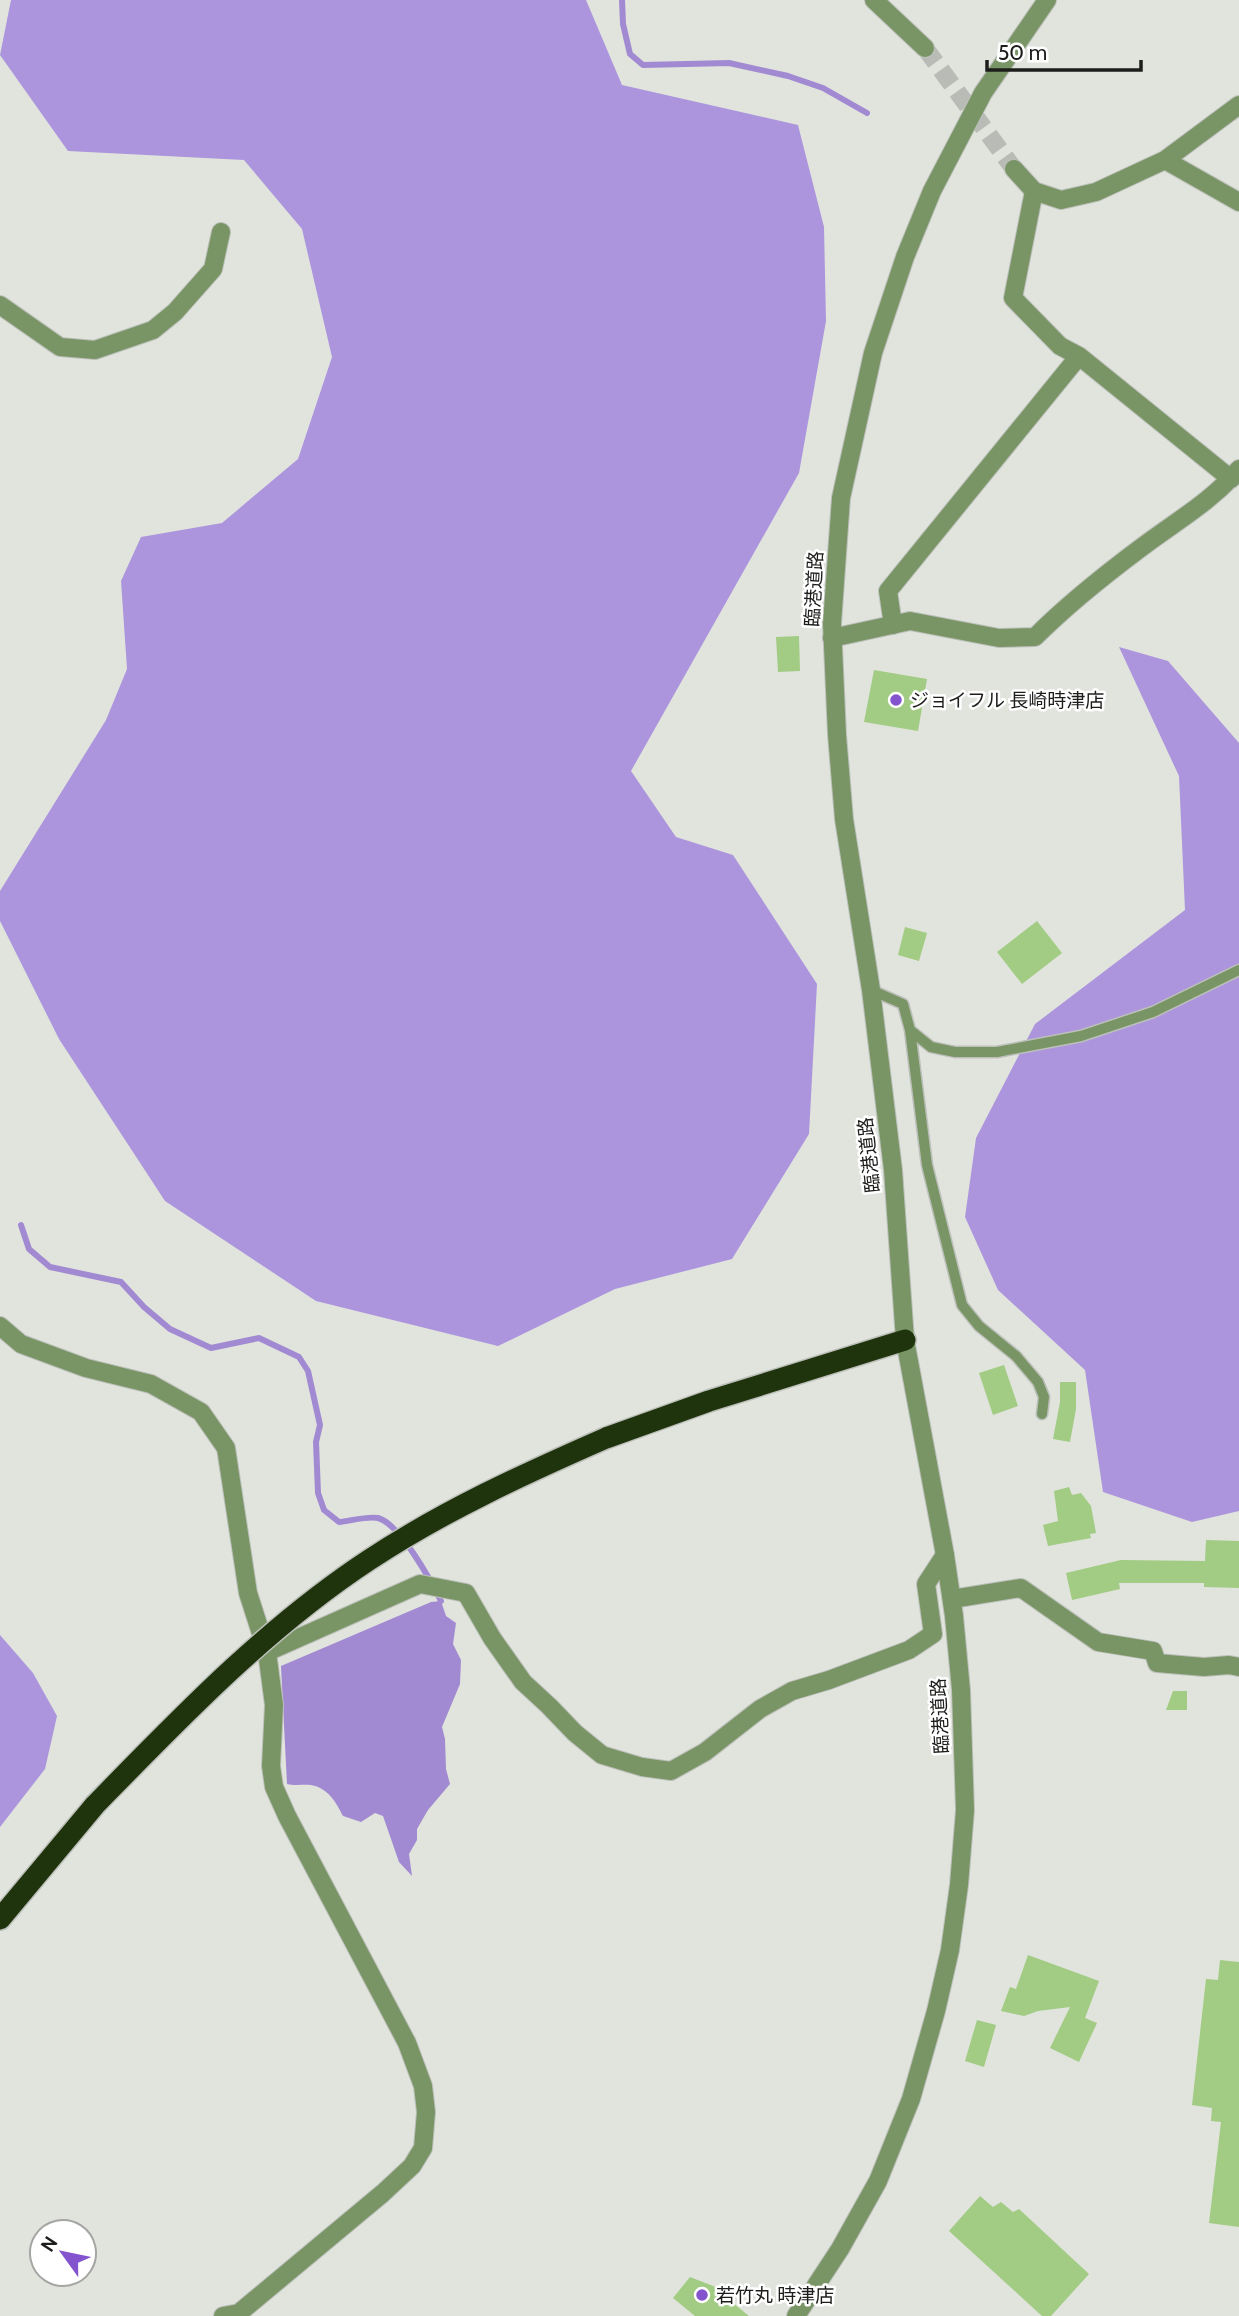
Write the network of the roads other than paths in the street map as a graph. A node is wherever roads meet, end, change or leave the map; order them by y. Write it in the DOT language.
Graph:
graph roads {
  1 [pos="874,0"];
  2 [pos="1047,0"];
  3 [pos="925,48"];
  4 [pos="1239,105"];
  5 [pos="1165,160"];
  6 [pos="1014,169"];
  7 [pos="1034,191"];
  8 [pos="1239,202"];
  9 [pos="221,232"];
  10 [pos="0,305"];
  11 [pos="1079,356"];
  12 [pos="1235,474"];
  13 [pos="893,625"];
  14 [pos="832,638"];
  15 [pos="1239,970"];
  16 [pos="870,990"];
  17 [pos="910,1030"];
  18 [pos="0,1326"];
  19 [pos="905,1340"];
  20 [pos="1042,1414"];
  21 [pos="945,1555"];
  22 [pos="952,1599"];
  23 [pos="267,1651"];
  24 [pos="1239,1667"];
  25 [pos="0,1919"];
  26 [pos="223,2316"];
  27 [pos="796,2316"];
  1 -- 3 [label="street"];
  2 -- 14 [label="street, 臨港道路"];
  4 -- 5 [label="street"];
  5 -- 7 [label="street"];
  5 -- 8 [label="street"];
  6 -- 7 [label="street"];
  7 -- 11 [label="street"];
  9 -- 10 [label="street"];
  11 -- 12 [label="street"];
  11 -- 13 [label="street"];
  12 -- 13 [label="street"];
  13 -- 14 [label="street"];
  14 -- 16 [label="street, 臨港道路"];
  15 -- 17 [label="lane"];
  16 -- 17 [label="lane"];
  16 -- 19 [label="street, 臨港道路"];
  17 -- 20 [label="lane"];
  18 -- 23 [label="street"];
  19 -- 21 [label="street, 臨港道路"];
  19 -- 25 [label="highway, bridge"];
  21 -- 22 [label="street, 臨港道路"];
  21 -- 23 [label="street"];
  22 -- 24 [label="street"];
  22 -- 27 [label="street, 臨港道路"];
  23 -- 26 [label="street"];
}
